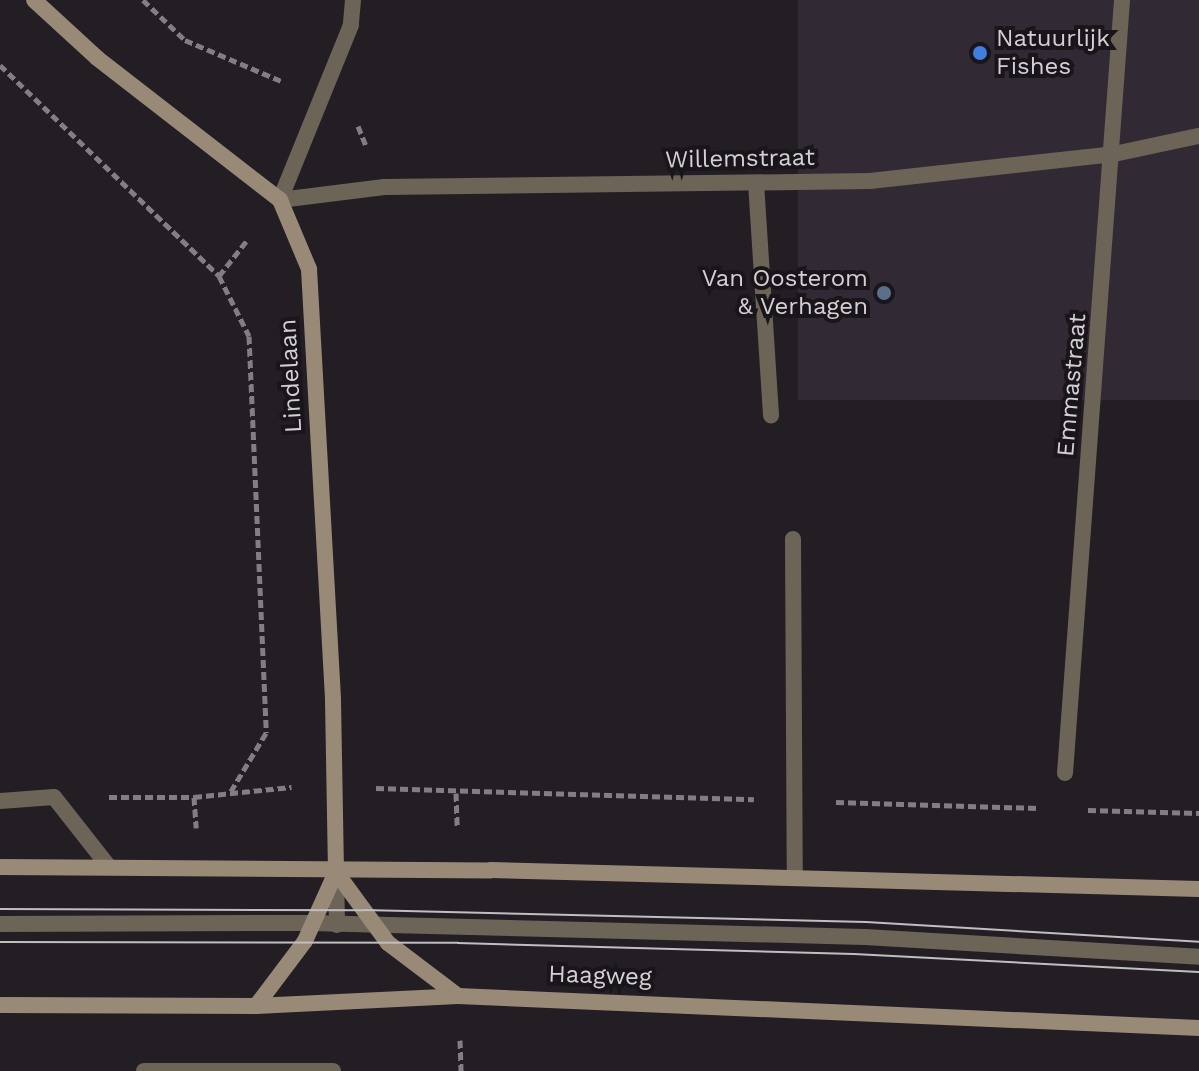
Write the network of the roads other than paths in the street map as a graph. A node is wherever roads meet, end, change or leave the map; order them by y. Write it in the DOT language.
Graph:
graph roads {
  1 [pos="34,0"];
  2 [pos="353,0"];
  3 [pos="1122,0"];
  4 [pos="1199,136"];
  5 [pos="1114,154"];
  6 [pos="756,183"];
  7 [pos="280,200"];
  8 [pos="771,416"];
  9 [pos="793,539"];
  10 [pos="1065,773"];
  11 [pos="0,801"];
  12 [pos="0,867"];
  13 [pos="109,867"];
  14 [pos="336,872"];
  15 [pos="795,878"];
  16 [pos="1199,889"];
  17 [pos="310,923"];
  18 [pos="0,924"];
  19 [pos="376,924"];
  20 [pos="337,925"];
  21 [pos="1199,957"];
  22 [pos="458,996"];
  23 [pos="0,1005"];
  24 [pos="256,1006"];
  25 [pos="1199,1028"];
  26 [pos="144,1071"];
  27 [pos="333,1071"];
  1 -- 7 [label="main road, Lindelaan"];
  2 -- 7 [label="street"];
  3 -- 5 [label="street, Emmastraat"];
  4 -- 5 [label="street, Willemstraat"];
  5 -- 6 [label="street, Willemstraat"];
  5 -- 10 [label="street, Emmastraat"];
  6 -- 7 [label="street, Willemstraat"];
  6 -- 8 [label="street"];
  7 -- 14 [label="main road, Lindelaan"];
  9 -- 15 [label="street"];
  11 -- 13 [label="street"];
  12 -- 13 [label="main road"];
  13 -- 14 [label="main road"];
  14 -- 15 [label="main road"];
  14 -- 17 [label="main road, Lindelaan"];
  14 -- 19 [label="main road"];
  14 -- 20 [label="street, Lindelaan"];
  15 -- 16 [label="main road"];
  17 -- 18 [label="street, Haagweg"];
  17 -- 20 [label="street, Haagweg"];
  17 -- 24 [label="main road, Lindelaan"];
  19 -- 20 [label="street, Haagweg"];
  19 -- 21 [label="street, Haagweg"];
  19 -- 22 [label="main road"];
  22 -- 24 [label="main road, Haagweg"];
  22 -- 25 [label="main road, Haagweg"];
  23 -- 24 [label="main road, Haagweg"];
  26 -- 27 [label="street"];
}
